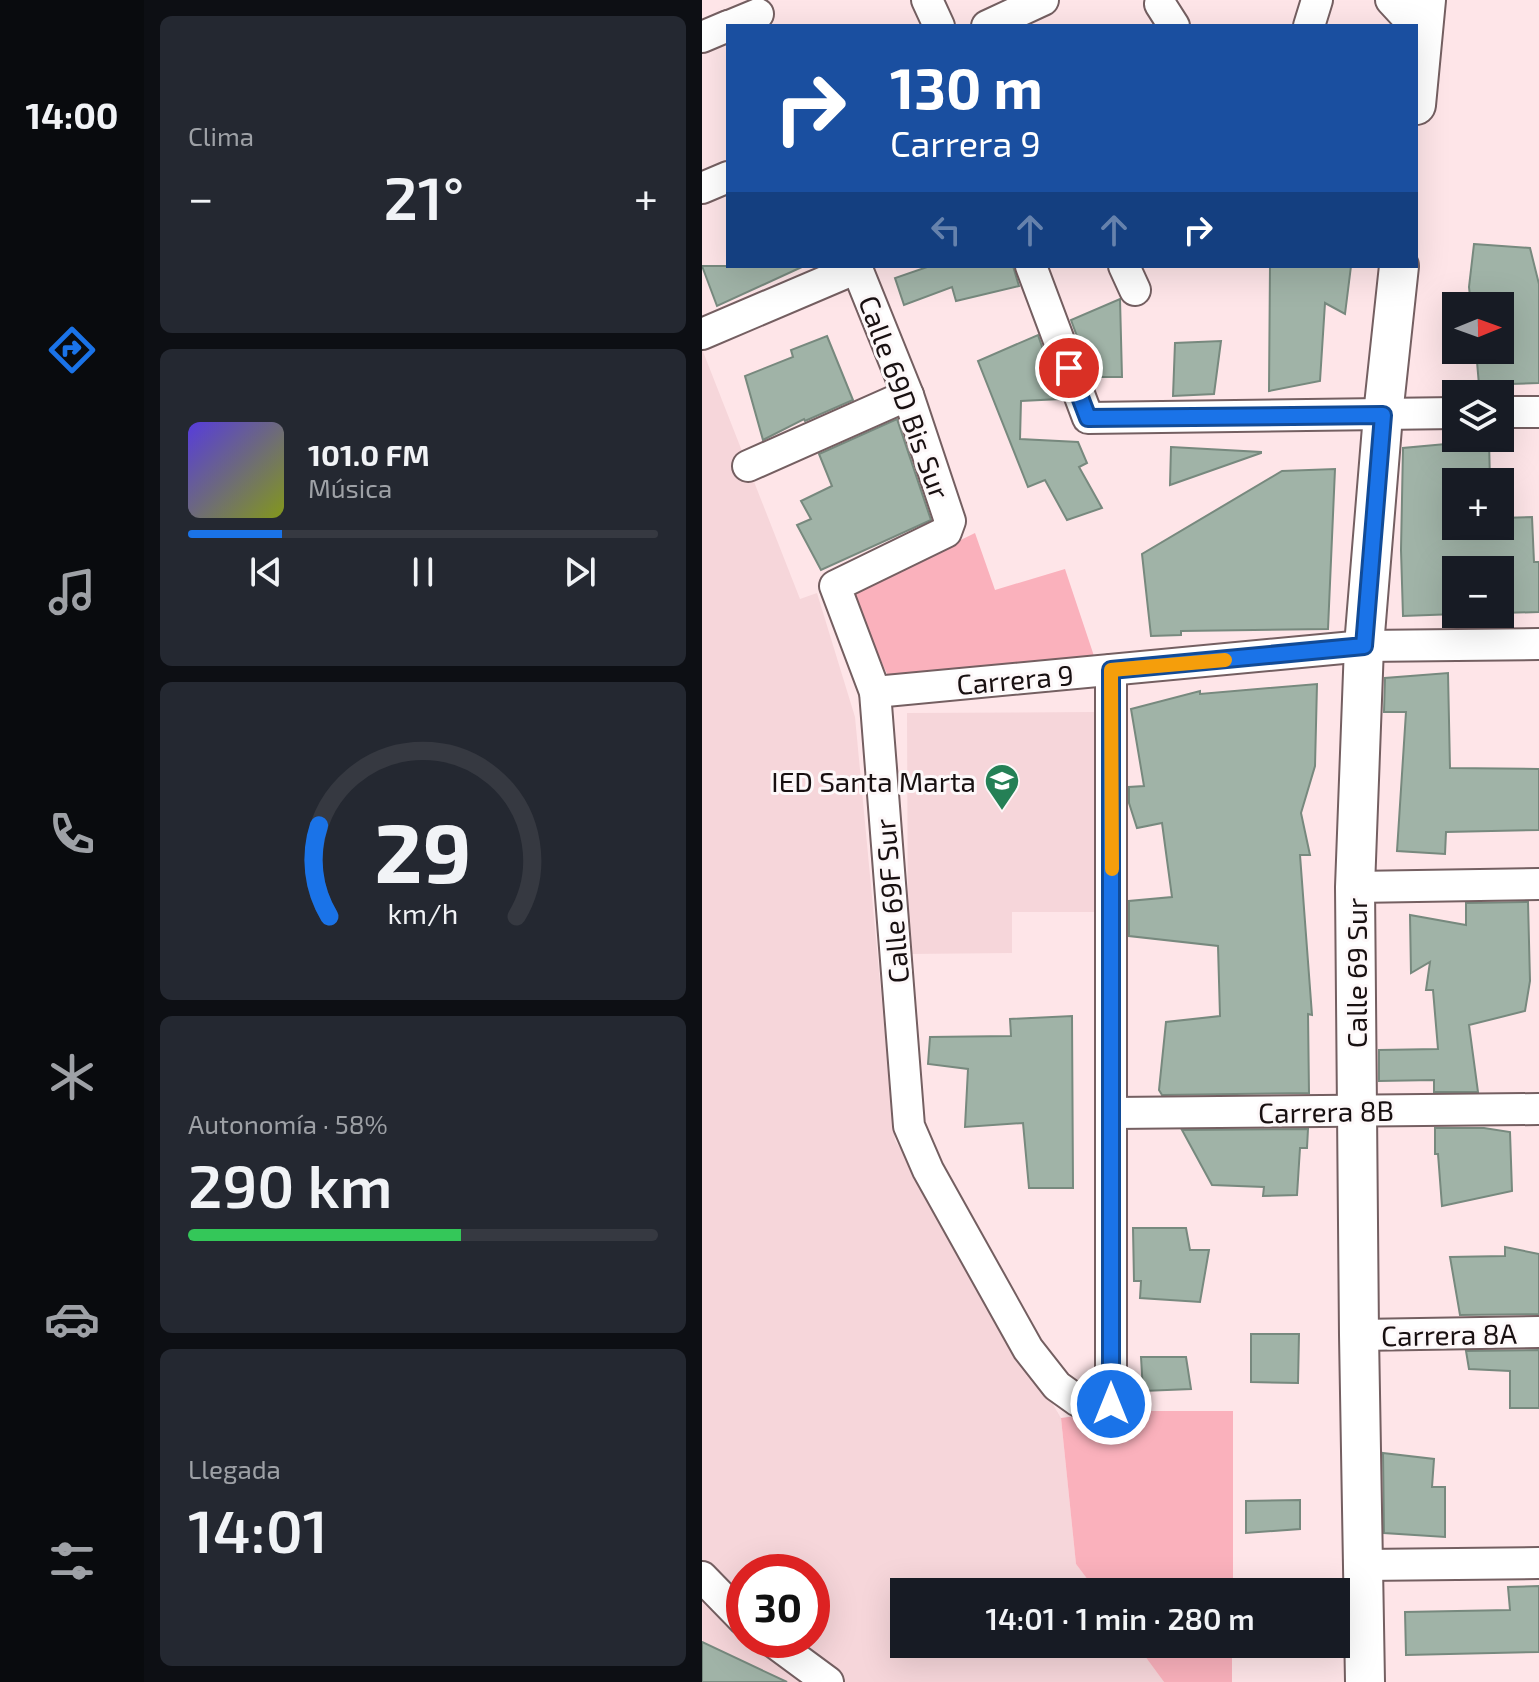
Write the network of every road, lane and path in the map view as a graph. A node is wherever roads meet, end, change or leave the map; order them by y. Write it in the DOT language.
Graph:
graph roads {
  1 [pos="927,0"];
  2 [pos="1043,0"];
  3 [pos="1317,0"];
  4 [pos="1391,0"];
  5 [pos="758,13"];
  6 [pos="1420,22"];
  7 [pos="1000,23"];
  8 [pos="733,24"];
  9 [pos="938,24"];
  10 [pos="1310,24"];
  11 [pos="726,27"];
  12 [pos="702,37"];
  13 [pos="1418,64"];
  14 [pos="726,178"];
  15 [pos="702,188"];
  16 [pos="855,268"];
  17 [pos="857,268"];
  18 [pos="1032,268"];
  19 [pos="1399,268"];
  20 [pos="702,334"];
  21 [pos="908,395"];
  22 [pos="1514,412"];
  23 [pos="1539,412"];
  24 [pos="1442,413"];
  25 [pos="1383,415"];
  26 [pos="748,466"];
  27 [pos="835,586"];
  28 [pos="1539,644"];
  29 [pos="1364,646"];
  30 [pos="1111,670"];
  31 [pos="875,692"];
  32 [pos="1539,884"];
  33 [pos="1355,887"];
  34 [pos="1539,1109"];
  35 [pos="1356,1111"];
  36 [pos="1113,1113"];
  37 [pos="1539,1332"];
  38 [pos="1359,1335"];
  39 [pos="1539,1563"];
  40 [pos="1364,1565"];
  41 [pos="702,1577"];
  42 [pos="726,1602"];
  43 [pos="795,1658"];
  44 [pos="828,1682"];
  45 [pos="1365,1682"];
  1 -- 9 [label="street"];
  2 -- 7 [label="street"];
  3 -- 10 [label="street"];
  4 -- 6 [label="street"];
  5 -- 8 [label="street"];
  6 -- 13 [label="street"];
  11 -- 12 [label="street"];
  14 -- 15 [label="street"];
  16 -- 20 [label="street"];
  17 -- 21 [label="street, Calle 69D Bis Sur"];
  18 -- 25 [label="street"];
  19 -- 25 [label="street, Calle 69 Sur"];
  21 -- 26 [label="street"];
  21 -- 27 [label="street, Calle 69D Bis Sur"];
  22 -- 23 [label="street"];
  24 -- 25 [label="street"];
  25 -- 29 [label="street, Calle 69 Sur"];
  27 -- 31 [label="street, Calle 69F Sur"];
  28 -- 29 [label="street, Carrera 9"];
  29 -- 30 [label="street, Carrera 9"];
  29 -- 33 [label="street, Calle 69 Sur"];
  30 -- 31 [label="street, Carrera 9"];
  30 -- 36 [label="street"];
  31 -- 36 [label="street, Calle 69F Sur"];
  32 -- 33 [label="street"];
  33 -- 35 [label="street, Calle 69 Sur"];
  34 -- 35 [label="street, Carrera 8B"];
  35 -- 36 [label="street, Carrera 8B"];
  35 -- 38 [label="street, Calle 69 Sur"];
  37 -- 38 [label="street, Carrera 8A"];
  38 -- 40 [label="street, Calle 69 Sur"];
  39 -- 40 [label="street"];
  40 -- 45 [label="street, Calle 69 Sur"];
  41 -- 42 [label="street"];
  43 -- 44 [label="street"];
}
